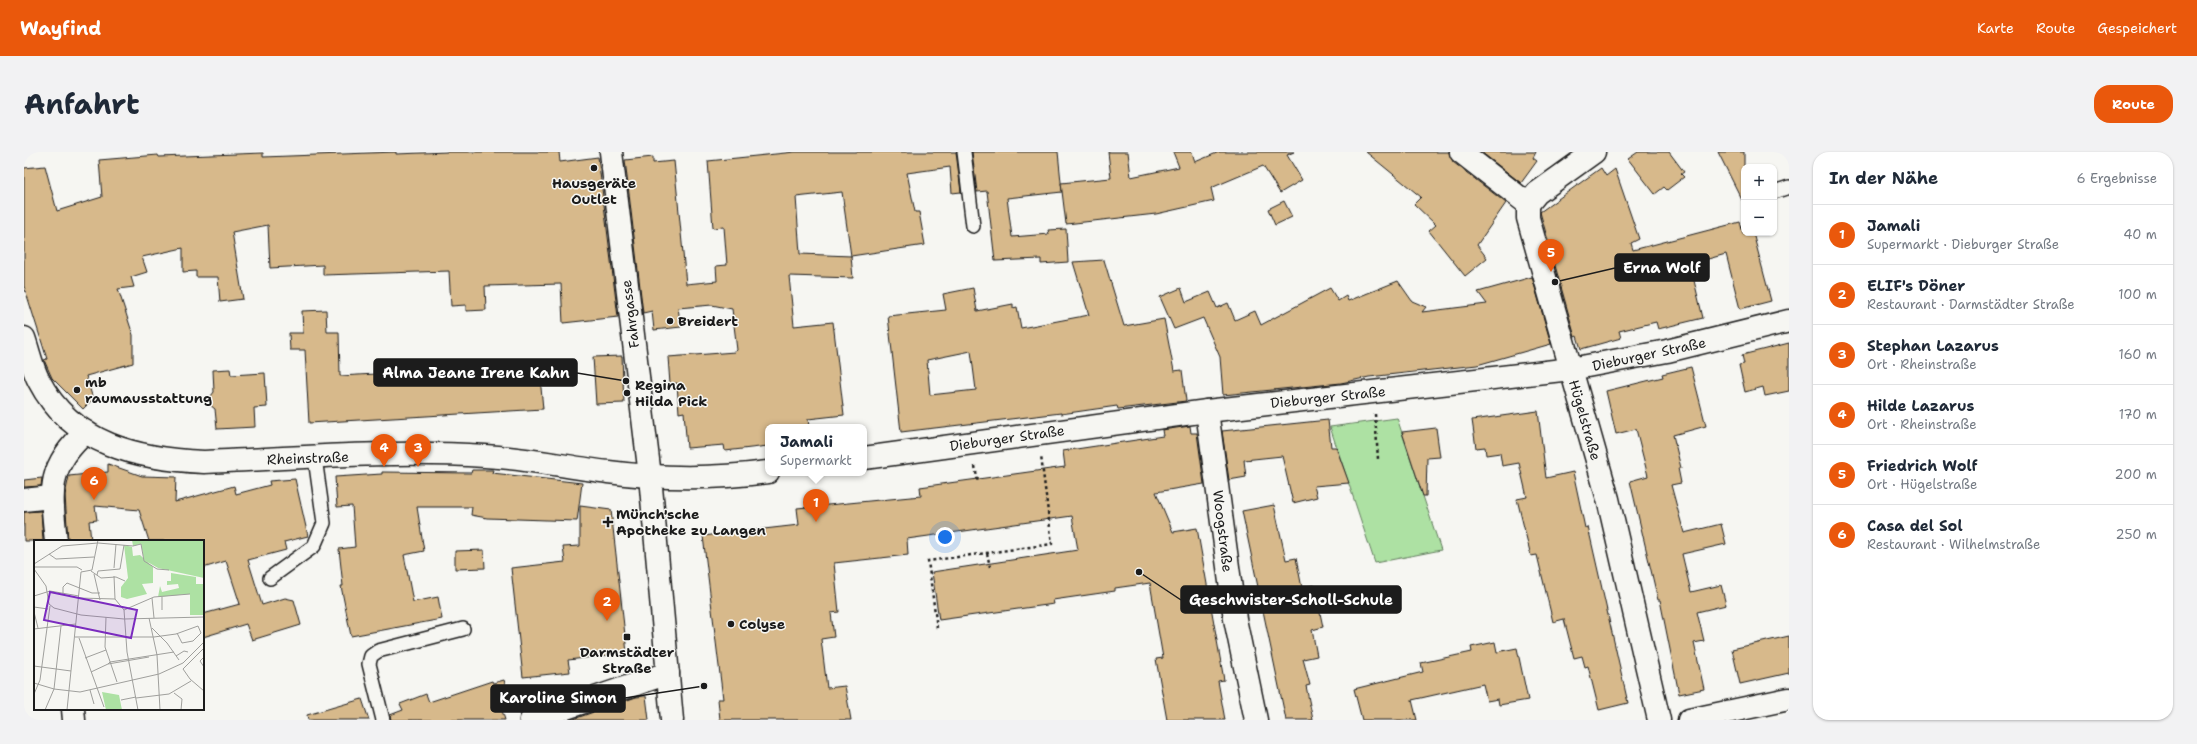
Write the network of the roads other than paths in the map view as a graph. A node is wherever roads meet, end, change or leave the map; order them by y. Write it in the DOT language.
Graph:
graph roads {
  1 [pos="615,152"];
  2 [pos="964,152"];
  3 [pos="1461,152"];
  4 [pos="1594,152"];
  5 [pos="1789,187"];
  6 [pos="1777,191"];
  7 [pos="1528,204"];
  8 [pos="973,226"];
  9 [pos="1789,321"];
  10 [pos="24,338"];
  11 [pos="1571,369"];
  12 [pos="1207,411"];
  13 [pos="86,432"];
  14 [pos="315,458"];
  15 [pos="867,458"];
  16 [pos="765,472"];
  17 [pos="650,476"];
  18 [pos="51,497"];
  19 [pos="24,500"];
  20 [pos="56,540"];
  21 [pos="270,578"];
  22 [pos="463,629"];
  23 [pos="668,673"];
  24 [pos="1789,699"];
  25 [pos="73,710"];
  26 [pos="74,720"];
  27 [pos="383,720"];
  28 [pos="531,720"];
  29 [pos="672,720"];
  30 [pos="1256,720"];
  31 [pos="1659,720"];
  32 [pos="1690,720"];
  1 -- 17 [label="street, Fahrgasse"];
  2 -- 8 [label="lane"];
  3 -- 7 [label="street"];
  4 -- 7 [label="street"];
  5 -- 6 [label="lane"];
  7 -- 11 [label="street, Hügelstraße"];
  9 -- 11 [label="street, Dieburger Straße"];
  10 -- 13 [label="street, Rheinstraße"];
  11 -- 12 [label="street, Dieburger Straße"];
  11 -- 31 [label="street, Hügelstraße"];
  12 -- 15 [label="street, Dieburger Straße"];
  12 -- 30 [label="street, Woogstraße"];
  13 -- 14 [label="street, Rheinstraße"];
  13 -- 18 [label="street"];
  14 -- 17 [label="street, Rheinstraße"];
  14 -- 21 [label="lane"];
  16 -- 17 [label="street"];
  17 -- 23 [label="street"];
  18 -- 19 [label="street"];
  18 -- 20 [label="street"];
  22 -- 27 [label="lane"];
  23 -- 28 [label="street"];
  23 -- 29 [label="street"];
  24 -- 32 [label="street"];
  25 -- 26 [label="street"];
}
